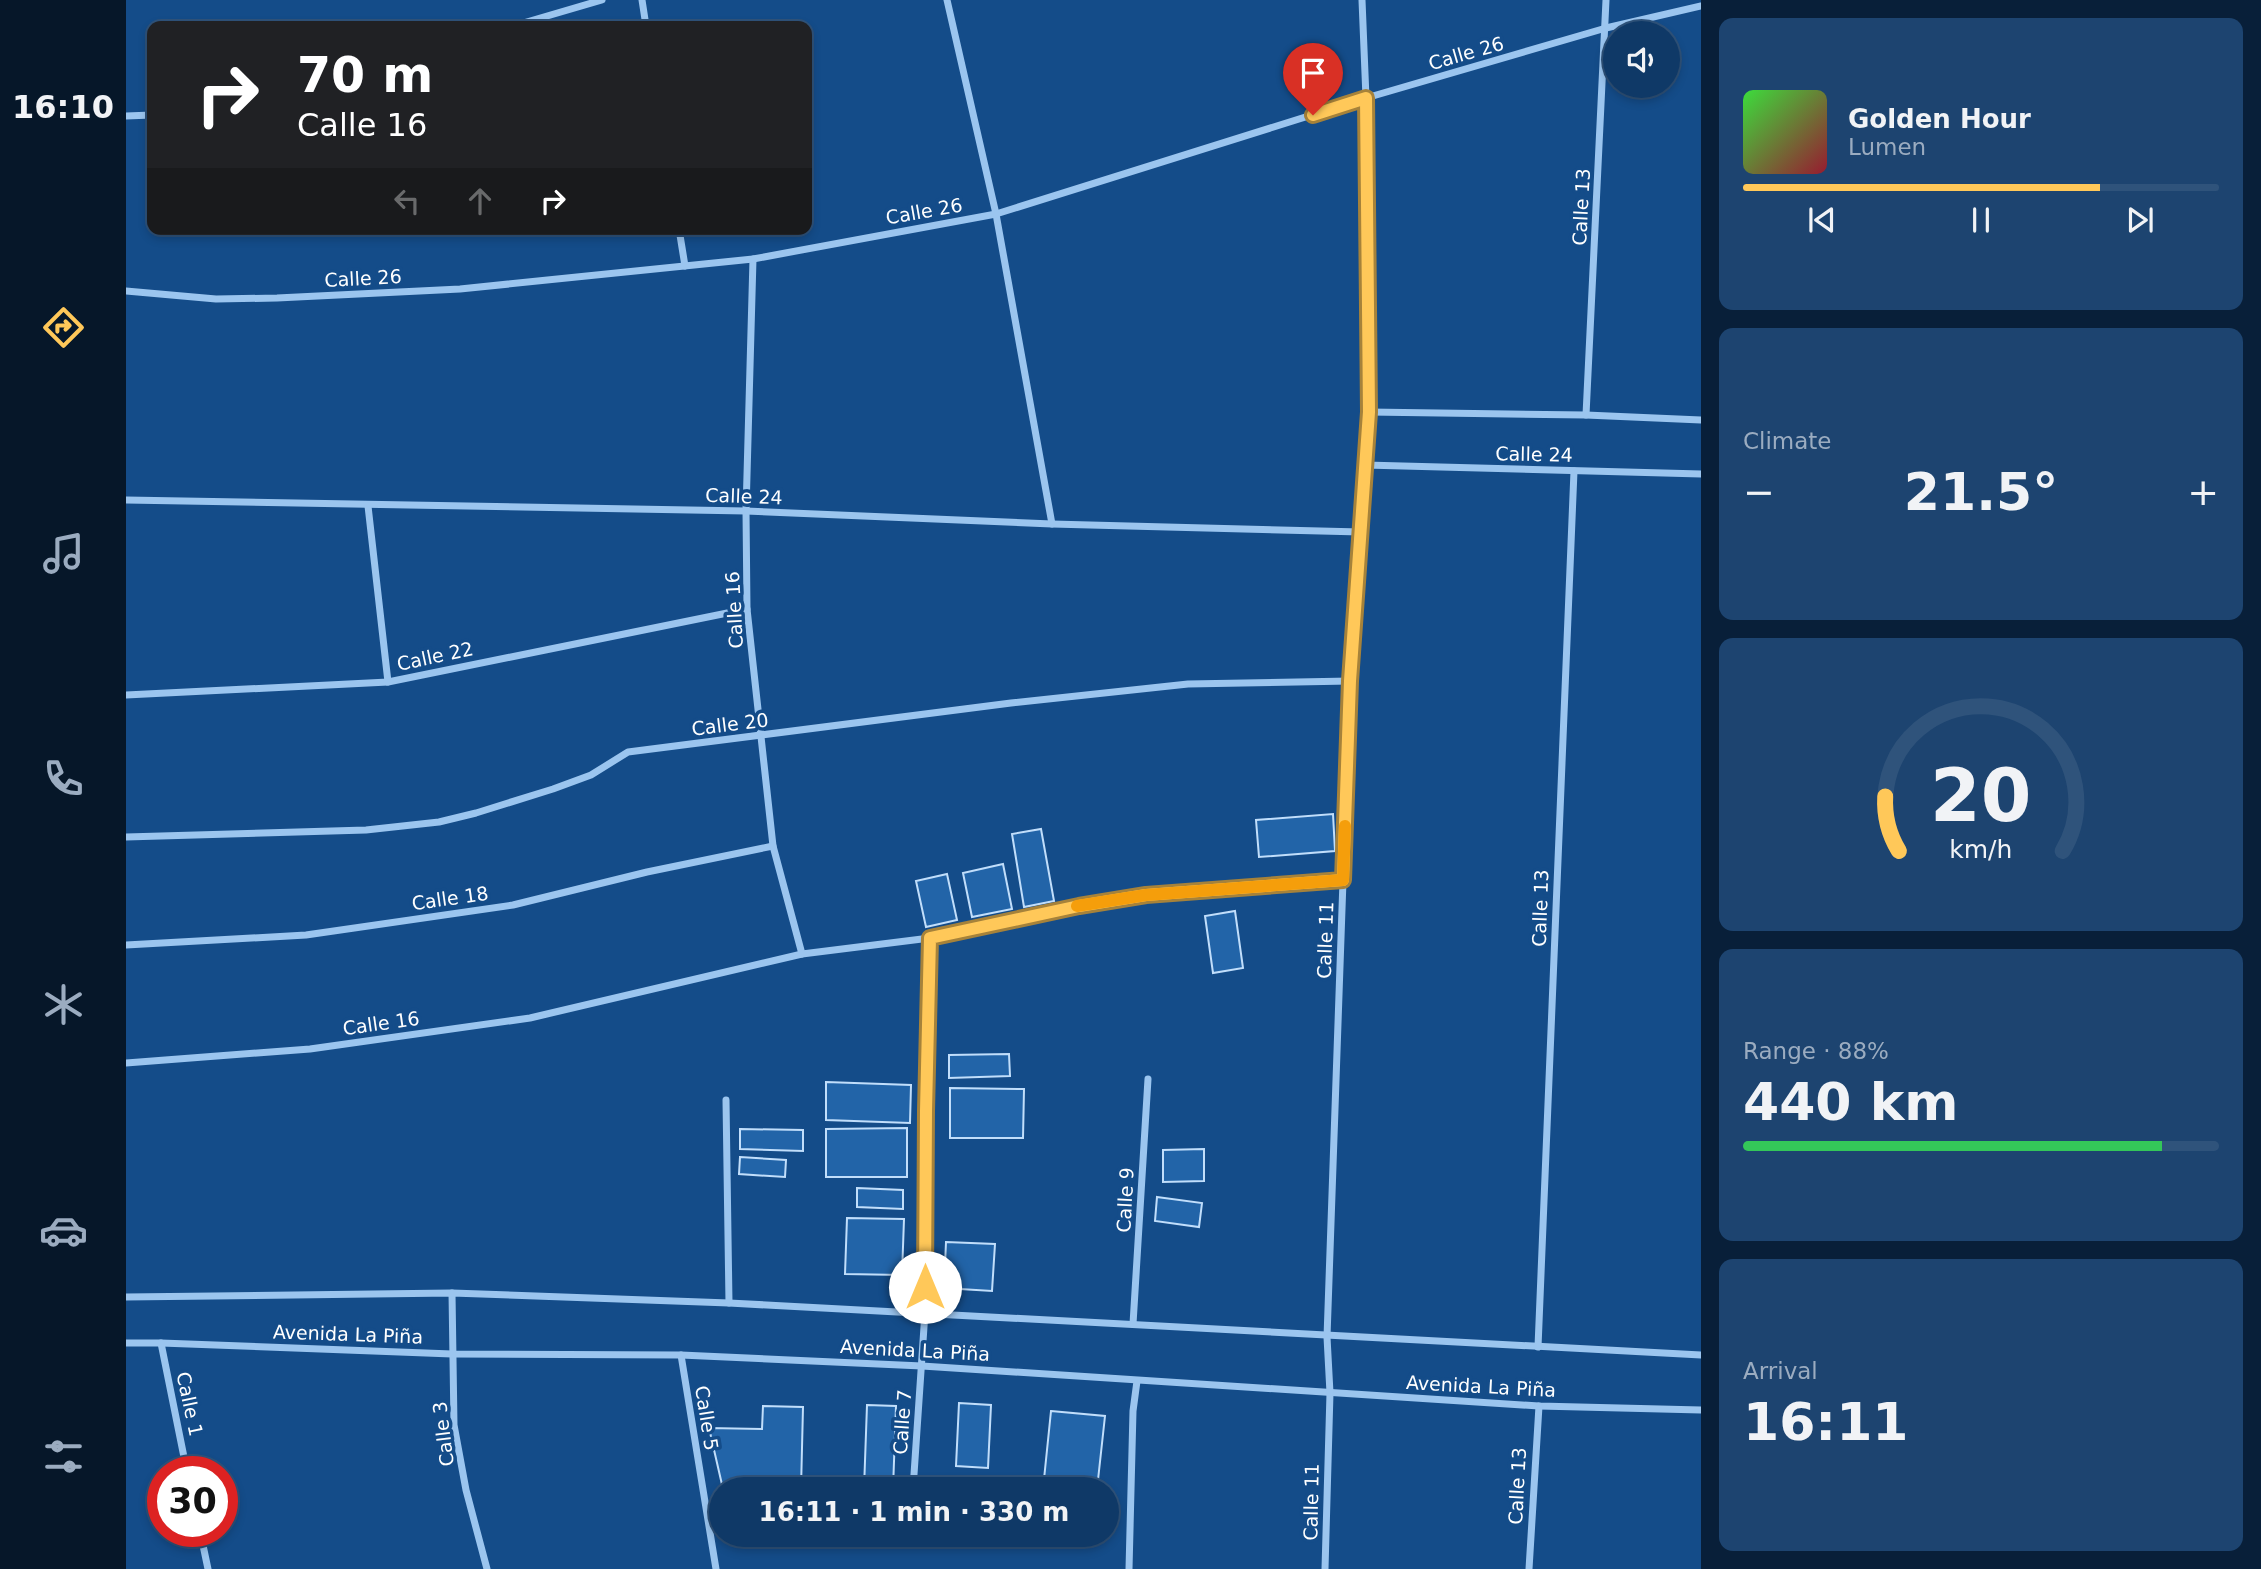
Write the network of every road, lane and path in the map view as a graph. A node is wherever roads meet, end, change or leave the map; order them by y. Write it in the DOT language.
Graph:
graph roads {
  1 [pos="602,0"];
  2 [pos="642,0"];
  3 [pos="947,0"];
  4 [pos="1362,0"];
  5 [pos="1606,0"];
  6 [pos="1701,6"];
  7 [pos="530,21"];
  8 [pos="645,21"];
  9 [pos="1606,21"];
  10 [pos="1636,21"];
  11 [pos="1603,29"];
  12 [pos="1603,86"];
  13 [pos="1366,98"];
  14 [pos="147,115"];
  15 [pos="126,116"];
  16 [pos="996,214"];
  17 [pos="680,235"];
  18 [pos="753,259"];
  19 [pos="685,266"];
  20 [pos="126,291"];
  21 [pos="1369,412"];
  22 [pos="1586,415"];
  23 [pos="1701,420"];
  24 [pos="1365,465"];
  25 [pos="1574,471"];
  26 [pos="1701,474"];
  27 [pos="126,500"];
  28 [pos="368,506"];
  29 [pos="746,511"];
  30 [pos="1052,524"];
  31 [pos="1361,532"];
  32 [pos="747,609"];
  33 [pos="1350,681"];
  34 [pos="388,682"];
  35 [pos="126,695"];
  36 [pos="760,736"];
  37 [pos="126,837"];
  38 [pos="773,846"];
  39 [pos="1343,880"];
  40 [pos="930,938"];
  41 [pos="126,945"];
  42 [pos="802,954"];
  43 [pos="126,1063"];
  44 [pos="1148,1079"];
  45 [pos="726,1100"];
  46 [pos="452,1293"];
  47 [pos="126,1297"];
  48 [pos="729,1303"];
  49 [pos="925,1312"];
  50 [pos="1133,1324"];
  51 [pos="1328,1337"];
  52 [pos="126,1343"];
  53 [pos="161,1343"];
  54 [pos="1538,1347"];
  55 [pos="452,1354"];
  56 [pos="681,1355"];
  57 [pos="1701,1355"];
  58 [pos="922,1366"];
  59 [pos="1137,1381"];
  60 [pos="1330,1393"];
  61 [pos="1539,1406"];
  62 [pos="1701,1410"];
  63 [pos="184,1456"];
  64 [pos="914,1477"];
  65 [pos="203,1547"];
  66 [pos="208,1569"];
  67 [pos="487,1569"];
  68 [pos="716,1569"];
  69 [pos="1129,1569"];
  70 [pos="1325,1569"];
  71 [pos="1529,1569"];
  1 -- 7 [label="street"];
  2 -- 8 [label="street"];
  3 -- 16 [label="street"];
  4 -- 13 [label="street, Calle 11"];
  5 -- 9 [label="street, Calle 13"];
  6 -- 10 [label="street, Calle 26"];
  11 -- 13 [label="street, Calle 26"];
  12 -- 22 [label="street, Calle 13"];
  13 -- 16 [label="street, Calle 26"];
  13 -- 21 [label="street, Calle 11"];
  14 -- 15 [label="street"];
  16 -- 18 [label="street, Calle 26"];
  16 -- 30 [label="street"];
  17 -- 19 [label="street"];
  18 -- 19 [label="street, Calle 26"];
  18 -- 29 [label="street, Calle 16"];
  19 -- 20 [label="street, Calle 26"];
  21 -- 22 [label="street, Calle 24"];
  21 -- 24 [label="street, Calle 11"];
  22 -- 23 [label="street, Calle 24"];
  24 -- 25 [label="street, Calle 24"];
  24 -- 31 [label="street, Calle 11"];
  25 -- 26 [label="street, Calle 24"];
  25 -- 54 [label="street, Calle 13"];
  27 -- 28 [label="street, Calle 24"];
  28 -- 29 [label="street, Calle 24"];
  28 -- 34 [label="street"];
  29 -- 30 [label="street, Calle 24"];
  29 -- 32 [label="street, Calle 16"];
  30 -- 31 [label="street, Calle 24"];
  31 -- 33 [label="street, Calle 11"];
  32 -- 34 [label="street, Calle 22"];
  32 -- 36 [label="street, Calle 16"];
  33 -- 36 [label="street, Calle 20"];
  33 -- 39 [label="street, Calle 11"];
  34 -- 35 [label="street, Calle 22"];
  36 -- 37 [label="street, Calle 20"];
  36 -- 38 [label="street, Calle 16"];
  38 -- 41 [label="street, Calle 18"];
  38 -- 42 [label="street, Calle 16"];
  39 -- 40 [label="street, Calle 16"];
  39 -- 51 [label="street, Calle 11"];
  40 -- 42 [label="street, Calle 16"];
  40 -- 49 [label="street, Calle 7"];
  42 -- 43 [label="street, Calle 16"];
  44 -- 50 [label="street, Calle 9"];
  45 -- 48 [label="street"];
  46 -- 47 [label="street, Avenida La Piña"];
  46 -- 48 [label="street, Avenida La Piña"];
  46 -- 55 [label="street, Calle 3"];
  48 -- 49 [label="street, Avenida La Piña"];
  49 -- 50 [label="street, Avenida La Piña"];
  49 -- 58 [label="street, Calle 7"];
  50 -- 51 [label="street, Avenida La Piña"];
  51 -- 54 [label="street, Avenida La Piña"];
  51 -- 60 [label="street, Calle 11"];
  52 -- 53 [label="street, Avenida La Piña"];
  53 -- 55 [label="street, Avenida La Piña"];
  53 -- 63 [label="street, Calle 1"];
  54 -- 57 [label="street, Avenida La Piña"];
  55 -- 56 [label="street, Avenida La Piña"];
  55 -- 67 [label="street, Calle 3"];
  56 -- 58 [label="street, Avenida La Piña"];
  56 -- 68 [label="street, Calle 5"];
  58 -- 59 [label="street, Avenida La Piña"];
  58 -- 64 [label="street, Calle 7"];
  59 -- 60 [label="street, Avenida La Piña"];
  59 -- 69 [label="street"];
  60 -- 61 [label="street, Avenida La Piña"];
  60 -- 70 [label="street, Calle 11"];
  61 -- 62 [label="street, Avenida La Piña"];
  61 -- 71 [label="street, Calle 13"];
  65 -- 66 [label="street"];
}
